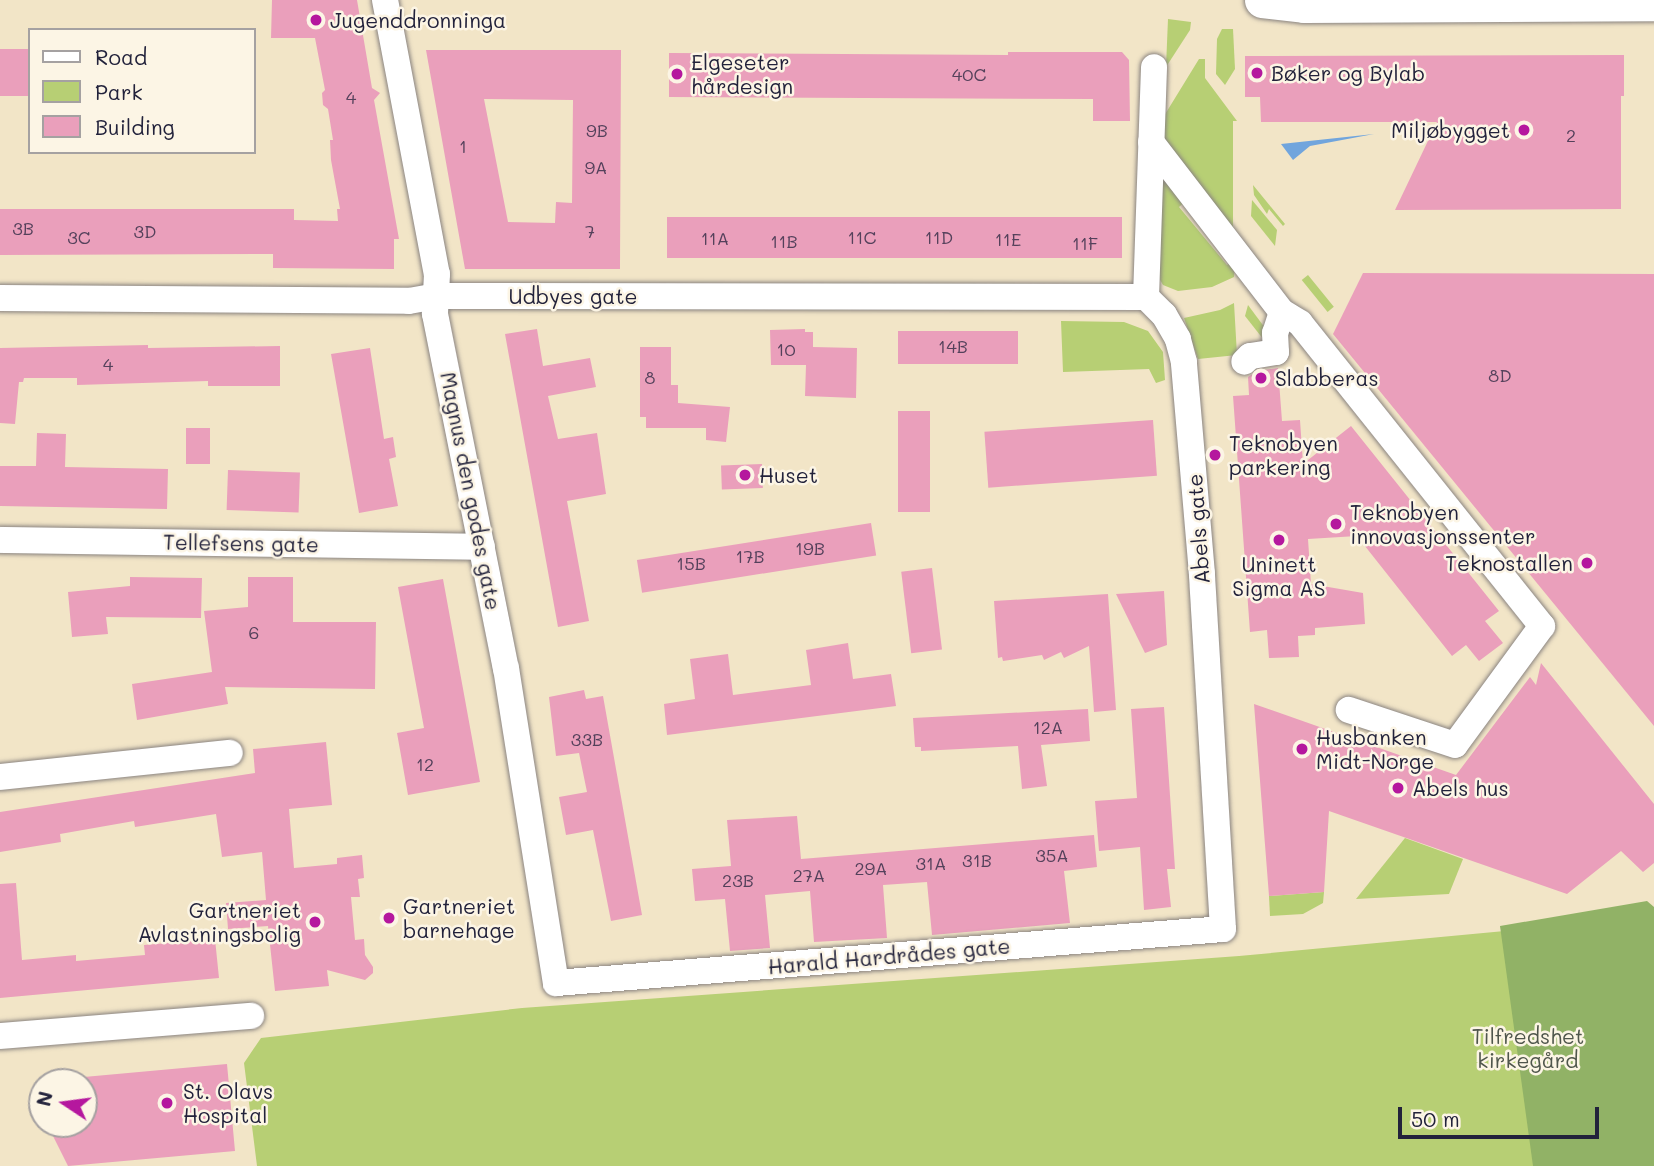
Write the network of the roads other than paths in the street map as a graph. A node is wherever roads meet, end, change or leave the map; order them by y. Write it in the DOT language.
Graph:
graph roads {
  1 [pos="385,0"];
  2 [pos="1262,0"];
  3 [pos="1654,3"];
  4 [pos="1154,66"];
  5 [pos="1151,142"];
  6 [pos="436,296"];
  7 [pos="1146,297"];
  8 [pos="0,298"];
  9 [pos="1282,312"];
  10 [pos="1244,362"];
  11 [pos="0,540"];
  12 [pos="482,547"];
  13 [pos="1349,710"];
  14 [pos="230,754"];
  15 [pos="0,777"];
  16 [pos="1223,929"];
  17 [pos="556,983"];
  18 [pos="251,1016"];
  19 [pos="0,1036"];
  1 -- 6 [label="street, Magnus den godes gate"];
  2 -- 3 [label="main road"];
  4 -- 5 [label="street"];
  5 -- 7 [label="street"];
  5 -- 9 [label="street"];
  6 -- 7 [label="street, Udbyes gate"];
  6 -- 8 [label="street, Udbyes gate"];
  6 -- 12 [label="street, Magnus den godes gate"];
  7 -- 16 [label="street, Abels gate"];
  9 -- 10 [label="street"];
  9 -- 13 [label="street"];
  11 -- 12 [label="street, Tellefsens gate"];
  12 -- 17 [label="street, Magnus den godes gate"];
  14 -- 15 [label="street"];
  16 -- 17 [label="street, Harald Hardrådes gate"];
  18 -- 19 [label="street"];
}
